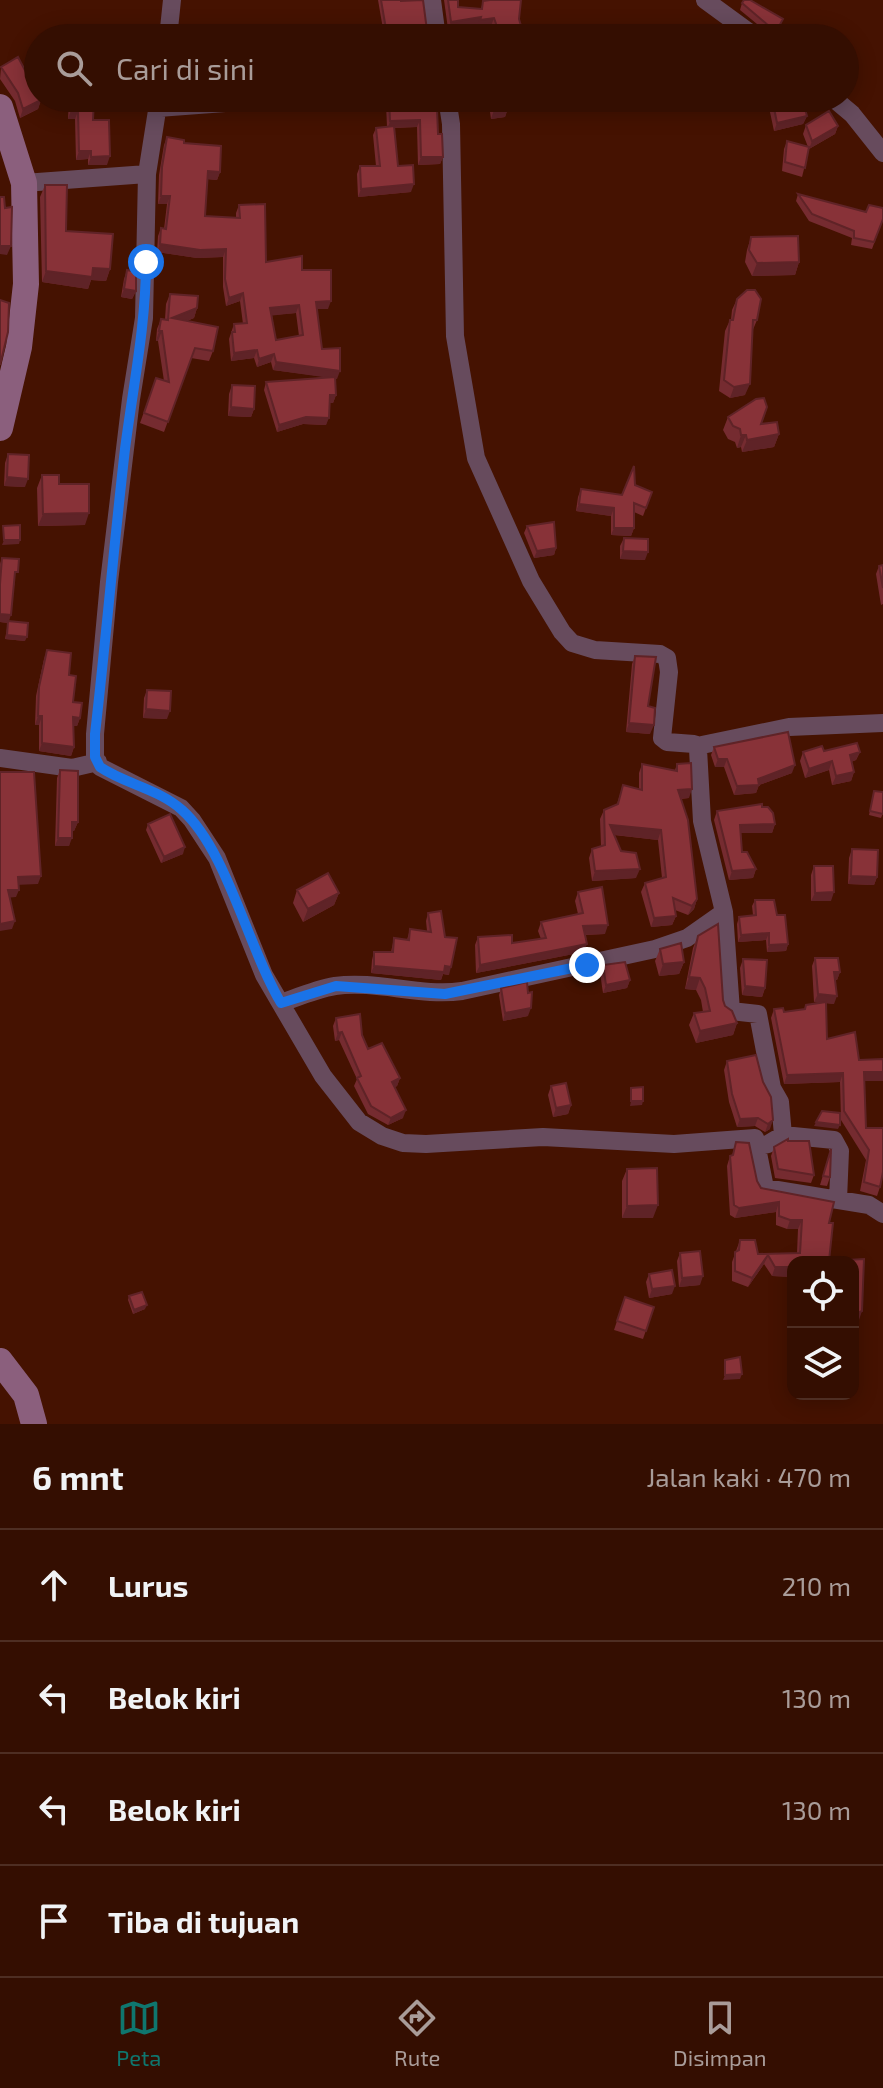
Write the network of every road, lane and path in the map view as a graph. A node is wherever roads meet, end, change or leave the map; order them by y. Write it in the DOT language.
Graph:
graph roads {
  1 [pos="172,0"];
  2 [pos="432,0"];
  3 [pos="705,0"];
  4 [pos="169,24"];
  5 [pos="435,24"];
  6 [pos="738,24"];
  7 [pos="0,107"];
  8 [pos="157,112"];
  9 [pos="449,112"];
  10 [pos="850,112"];
  11 [pos="883,153"];
  12 [pos="147,174"];
  13 [pos="24,183"];
  14 [pos="0,428"];
  15 [pos="883,723"];
  16 [pos="697,746"];
  17 [pos="0,758"];
  18 [pos="98,762"];
  19 [pos="724,912"];
  20 [pos="281,1003"];
  21 [pos="783,1135"];
  22 [pos="756,1147"];
  23 [pos="838,1200"];
  24 [pos="883,1214"];
  25 [pos="0,1361"];
  26 [pos="34,1424"];
  1 -- 4 [label="street"];
  2 -- 5 [label="street"];
  3 -- 6 [label="street"];
  7 -- 13 [label="street"];
  8 -- 12 [label="street"];
  9 -- 16 [label="street"];
  10 -- 11 [label="street"];
  12 -- 13 [label="street"];
  12 -- 18 [label="street"];
  13 -- 14 [label="street"];
  15 -- 16 [label="street"];
  16 -- 19 [label="street"];
  17 -- 18 [label="street"];
  18 -- 20 [label="street"];
  19 -- 20 [label="street"];
  19 -- 21 [label="street"];
  20 -- 22 [label="street"];
  21 -- 22 [label="street"];
  21 -- 23 [label="street"];
  22 -- 23 [label="street"];
  23 -- 24 [label="street"];
  25 -- 26 [label="street"];
}
